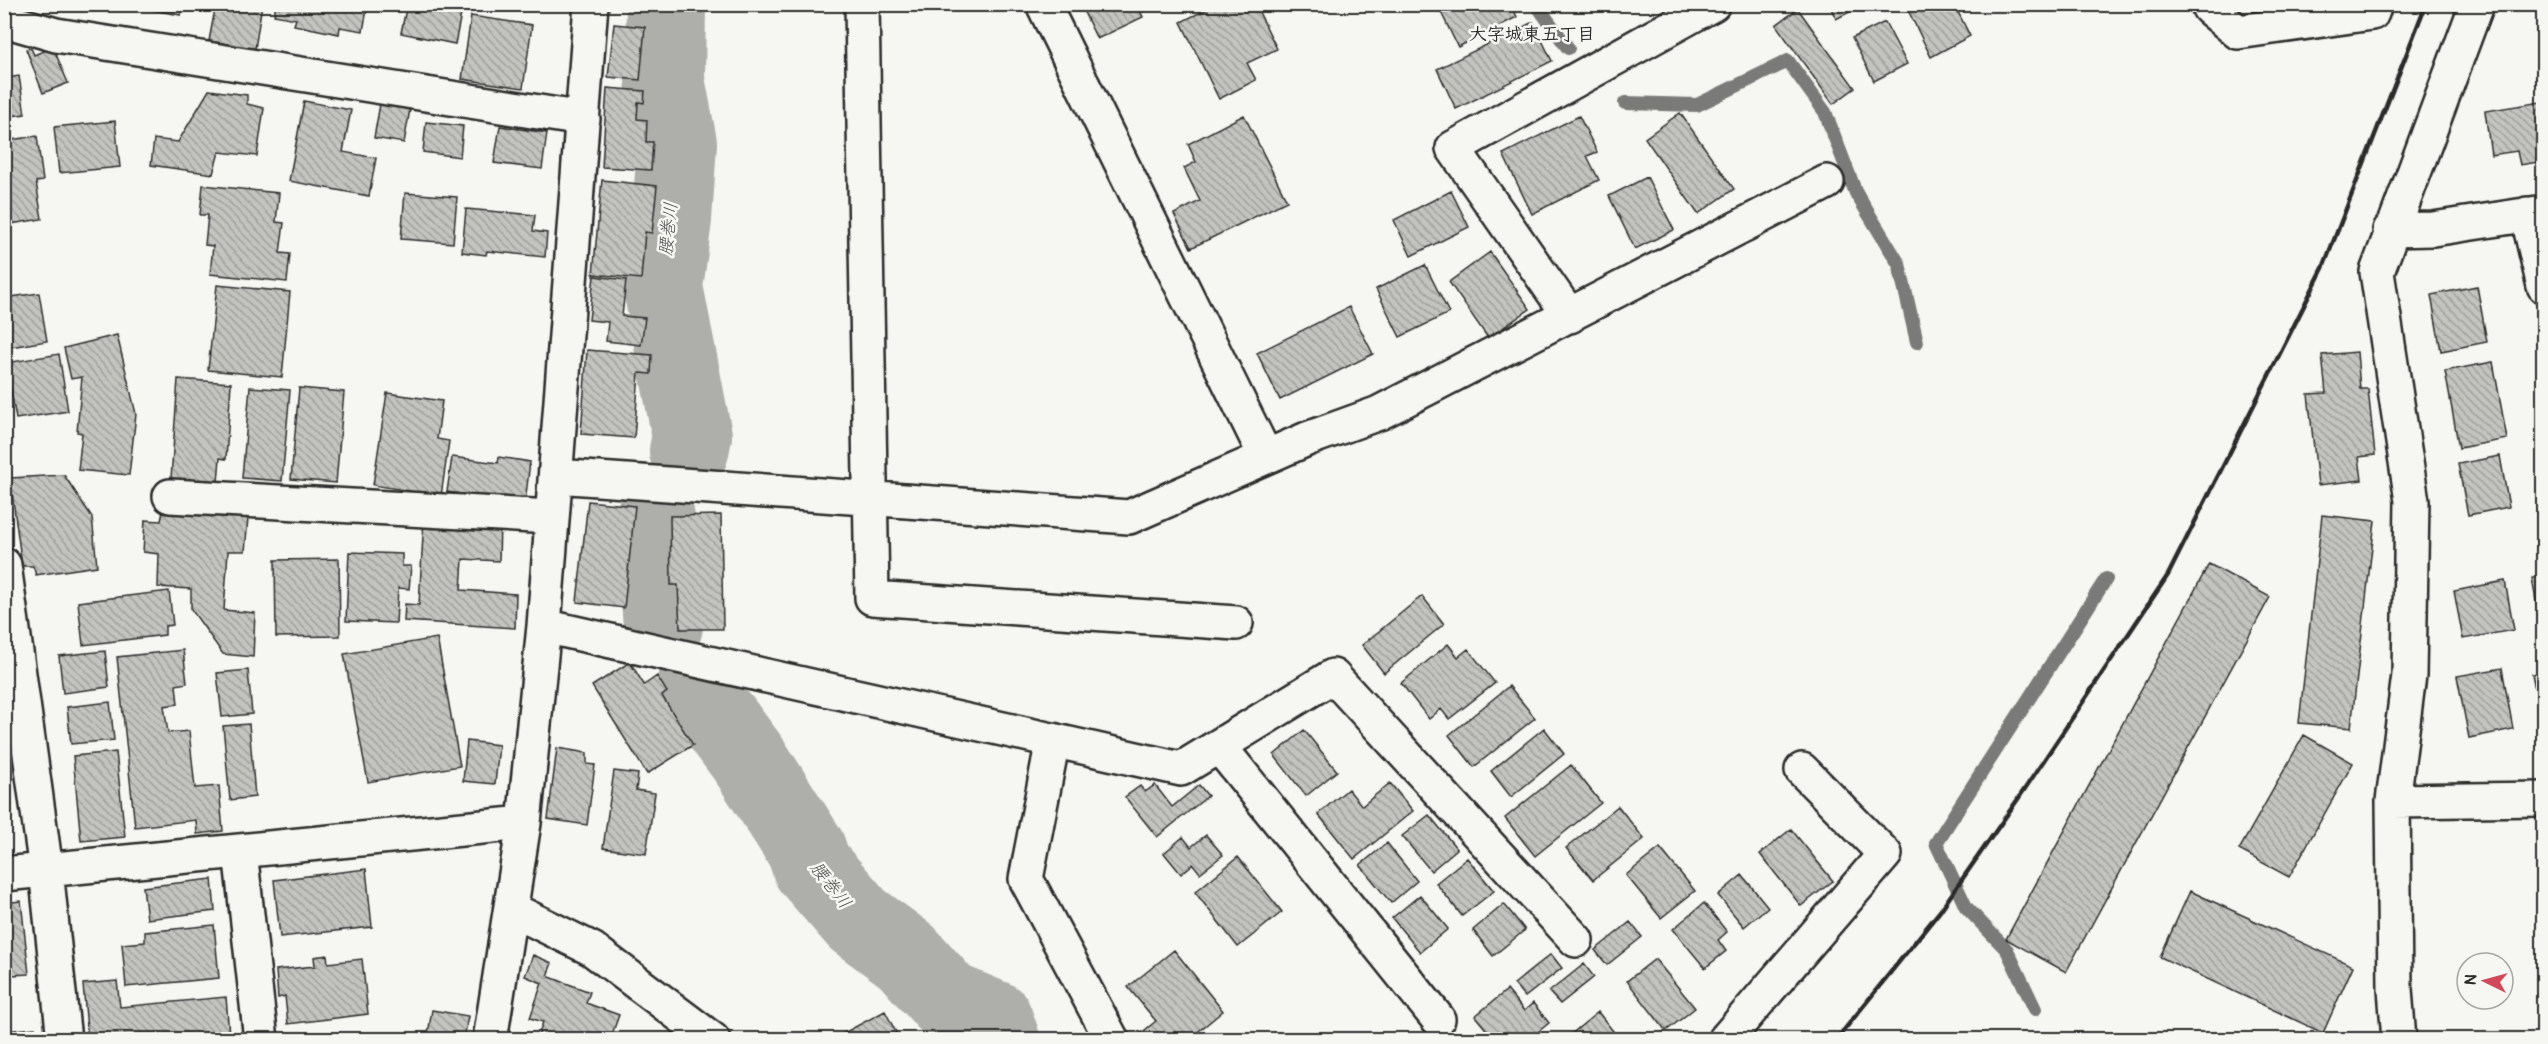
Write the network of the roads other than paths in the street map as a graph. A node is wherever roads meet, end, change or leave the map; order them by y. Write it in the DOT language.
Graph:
graph roads {
  1 [pos="591,4"];
  2 [pos="861,4"];
  3 [pos="1044,4"];
  4 [pos="1713,4"];
  5 [pos="2208,4"];
  6 [pos="2375,4"];
  7 [pos="2477,4"];
  8 [pos="4,20"];
  9 [pos="583,119"];
  10 [pos="1827,182"];
  11 [pos="2535,213"];
  12 [pos="2391,231"];
  13 [pos="2544,286"];
  14 [pos="1570,316"];
  15 [pos="1266,457"];
  16 [pos="556,476"];
  17 [pos="170,496"];
  18 [pos="870,499"];
  19 [pos="552,517"];
  20 [pos="4,565"];
  21 [pos="1236,623"];
  22 [pos="544,626"];
  23 [pos="1053,740"];
  24 [pos="1219,746"];
  25 [pos="1802,770"];
  26 [pos="2544,799"];
  27 [pos="2393,801"];
  28 [pos="524,823"];
  29 [pos="240,851"];
  30 [pos="46,870"];
  31 [pos="4,874"];
  32 [pos="511,909"];
  33 [pos="1576,940"];
  34 [pos="1438,1019"];
  35 [pos="64,1040"];
  36 [pos="261,1040"];
  37 [pos="490,1040"];
  38 [pos="713,1040"];
  39 [pos="1112,1040"];
  40 [pos="1725,1040"];
  41 [pos="2399,1040"];
  1 -- 9 [label="street"];
  2 -- 18 [label="street"];
  3 -- 15 [label="street"];
  4 -- 14 [label="street"];
  5 -- 6 [label="street"];
  7 -- 12 [label="street"];
  8 -- 9 [label="street"];
  9 -- 16 [label="street"];
  10 -- 14 [label="street"];
  11 -- 12 [label="street"];
  11 -- 13 [label="street"];
  12 -- 27 [label="street"];
  14 -- 15 [label="street"];
  15 -- 18 [label="street"];
  16 -- 18 [label="street"];
  16 -- 19 [label="street"];
  17 -- 19 [label="street"];
  18 -- 21 [label="street"];
  19 -- 22 [label="street"];
  20 -- 30 [label="street"];
  22 -- 23 [label="street"];
  22 -- 28 [label="street"];
  23 -- 24 [label="street"];
  23 -- 39 [label="street"];
  24 -- 33 [label="street"];
  24 -- 34 [label="street"];
  25 -- 40 [label="street"];
  26 -- 27 [label="street"];
  27 -- 41 [label="street"];
  28 -- 29 [label="street"];
  28 -- 32 [label="street"];
  29 -- 30 [label="street"];
  29 -- 36 [label="street"];
  30 -- 31 [label="street"];
  30 -- 35 [label="street"];
  32 -- 37 [label="street"];
  32 -- 38 [label="street"];
}
